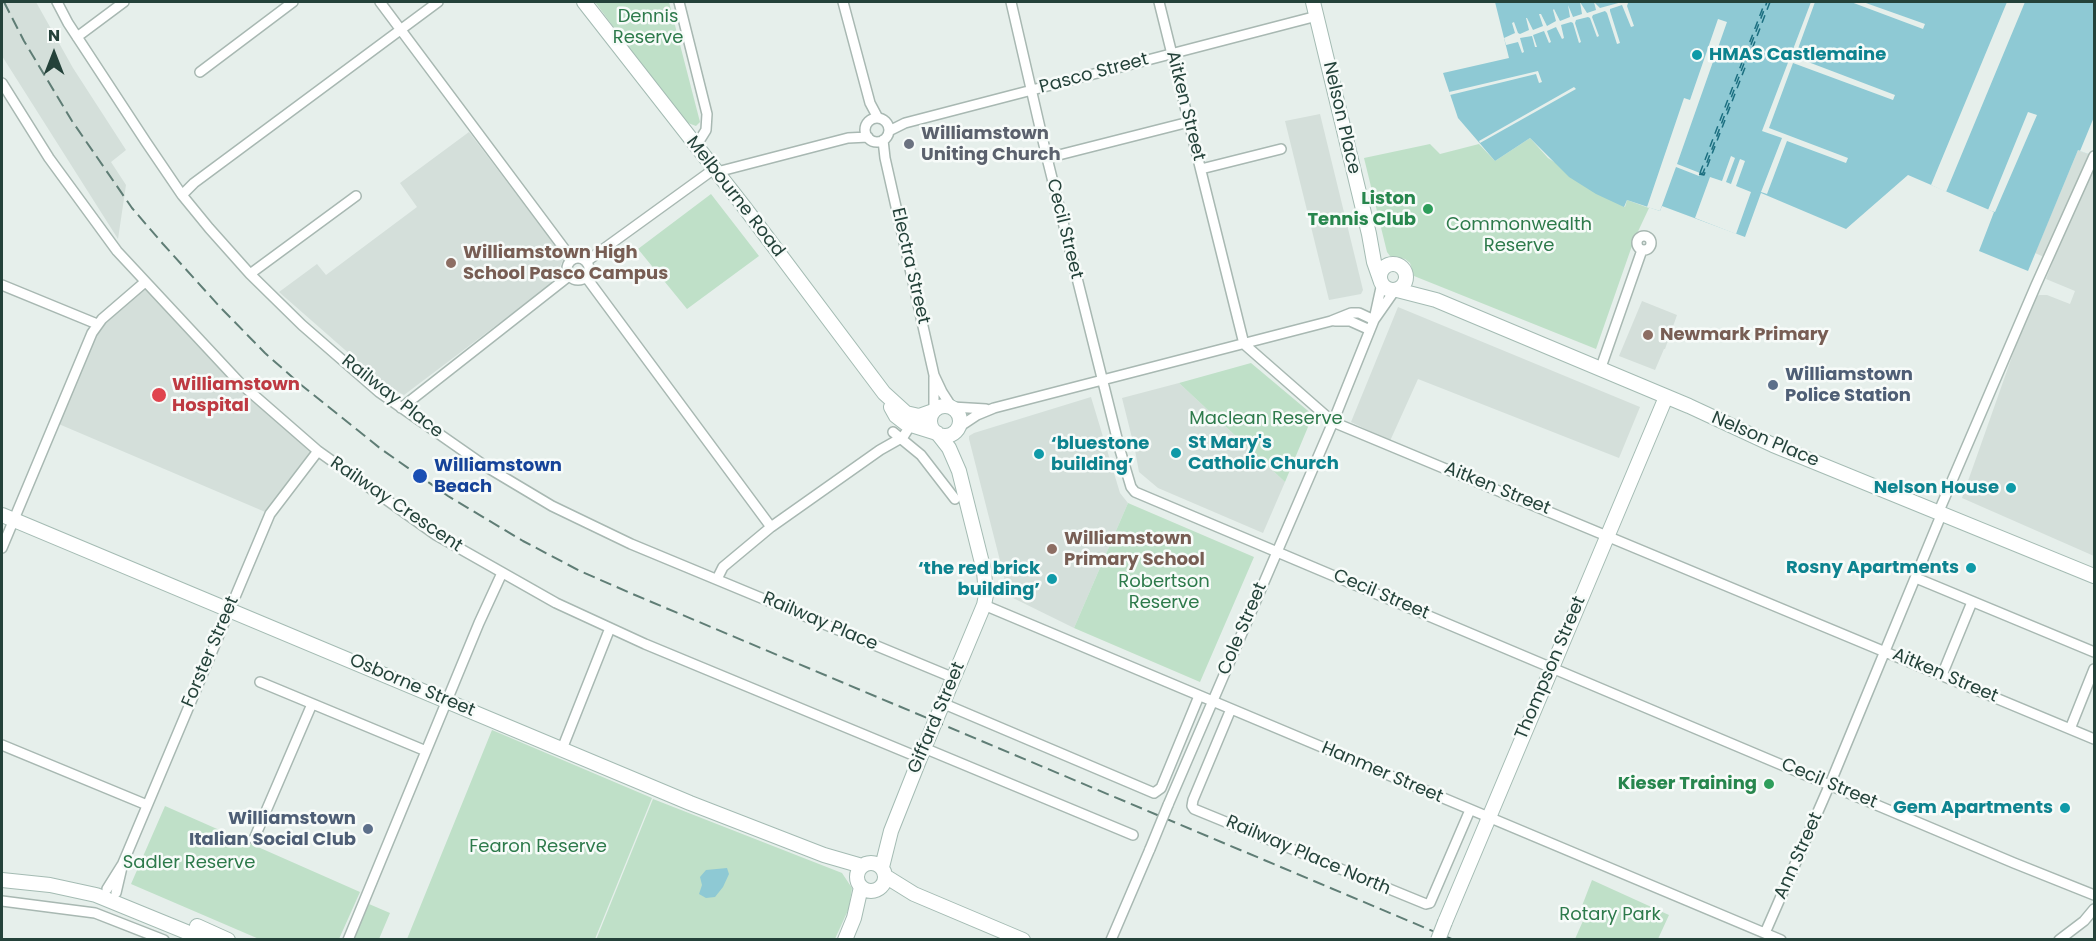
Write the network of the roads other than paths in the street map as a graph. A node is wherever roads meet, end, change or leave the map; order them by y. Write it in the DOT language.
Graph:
graph roads {
  1 [pos="57,2"];
  2 [pos="124,2"];
  3 [pos="293,2"];
  4 [pos="380,2"];
  5 [pos="438,2"];
  6 [pos="584,2"];
  7 [pos="679,2"];
  8 [pos="843,2"];
  9 [pos="1011,2"];
  10 [pos="1159,2"];
  11 [pos="1313,2"];
  12 [pos="1317,16"];
  13 [pos="400,29"];
  14 [pos="77,37"];
  15 [pos="1172,53"];
  16 [pos="200,72"];
  17 [pos="2,83"];
  18 [pos="1032,90"];
  19 [pos="1189,122"];
  20 [pos="888,128"];
  21 [pos="873,131"];
  22 [pos="694,144"];
  23 [pos="1281,149"];
  24 [pos="2094,156"];
  25 [pos="1047,158"];
  26 [pos="1201,169"];
  27 [pos="716,171"];
  28 [pos="182,195"];
  29 [pos="356,196"];
  30 [pos="1369,234"];
  31 [pos="1642,250"];
  32 [pos="572,260"];
  33 [pos="587,261"];
  34 [pos="1401,269"];
  35 [pos="250,274"];
  36 [pos="569,276"];
  37 [pos="586,277"];
  38 [pos="145,282"];
  39 [pos="1381,282"];
  40 [pos="2,285"];
  41 [pos="1396,290"];
  42 [pos="1436,300"];
  43 [pos="1375,319"];
  44 [pos="1331,321"];
  45 [pos="97,324"];
  46 [pos="1370,330"];
  47 [pos="1244,344"];
  48 [pos="1600,370"];
  49 [pos="934,375"];
  50 [pos="1104,380"];
  51 [pos="1666,397"];
  52 [pos="952,407"];
  53 [pos="401,408"];
  54 [pos="994,408"];
  55 [pos="933,411"];
  56 [pos="1333,422"];
  57 [pos="902,426"];
  58 [pos="959,428"];
  59 [pos="937,433"];
  60 [pos="318,451"];
  61 [pos="959,471"];
  62 [pos="955,499"];
  63 [pos="1941,512"];
  64 [pos="7,518"];
  65 [pos="771,527"];
  66 [pos="1607,534"];
  67 [pos="2,548"];
  68 [pos="1276,552"];
  69 [pos="502,573"];
  70 [pos="2094,576"];
  71 [pos="1916,578"];
  72 [pos="717,579"];
  73 [pos="1972,602"];
  74 [pos="984,605"];
  75 [pos="229,610"];
  76 [pos="610,628"];
  77 [pos="1886,652"];
  78 [pos="2094,652"];
  79 [pos="1551,667"];
  80 [pos="2094,669"];
  81 [pos="1942,675"];
  82 [pos="954,678"];
  83 [pos="260,682"];
  84 [pos="1199,696"];
  85 [pos="448,701"];
  86 [pos="1212,702"];
  87 [pos="942,703"];
  88 [pos="312,704"];
  89 [pos="1231,709"];
  90 [pos="2070,729"];
  91 [pos="2094,739"];
  92 [pos="2,744"];
  93 [pos="562,749"];
  94 [pos="426,751"];
  95 [pos="922,753"];
  96 [pos="1830,784"];
  97 [pos="147,805"];
  98 [pos="1470,810"];
  99 [pos="1488,817"];
  100 [pos="1133,835"];
  101 [pos="254,839"];
  102 [pos="871,876"];
  103 [pos="2,880"];
  104 [pos="112,893"];
  105 [pos="2094,895"];
  106 [pos="2,901"];
  107 [pos="2094,909"];
  108 [pos="1765,933"];
  109 [pos="164,939"];
  110 [pos="206,939"];
  111 [pos="228,939"];
  112 [pos="348,939"];
  113 [pos="845,939"];
  114 [pos="1023,939"];
  115 [pos="1111,939"];
  116 [pos="1438,939"];
  117 [pos="1781,939"];
  118 [pos="2059,939"];
  1 -- 14 [label="street, Railway Place"];
  2 -- 14 [label="street"];
  3 -- 16 [label="street"];
  4 -- 13 [label="street"];
  5 -- 13 [label="street"];
  6 -- 22 [label="street, Melbourne Road"];
  7 -- 22 [label="street"];
  8 -- 21 [label="street, Electra Street"];
  9 -- 18 [label="street, Cecil Street"];
  10 -- 15 [label="street, Aitken Street"];
  11 -- 12 [label="street, Nelson Place"];
  12 -- 15 [label="street, Pasco Street"];
  12 -- 30 [label="street, Nelson Place"];
  13 -- 28 [label="street"];
  13 -- 32 [label="street"];
  14 -- 28 [label="street, Railway Place"];
  15 -- 18 [label="street, Pasco Street"];
  15 -- 19 [label="street, Aitken Street"];
  17 -- 38 [label="street, Railway Crescent"];
  18 -- 20 [label="street, Pasco Street"];
  18 -- 25 [label="street, Cecil Street"];
  19 -- 25 [label="street"];
  19 -- 26 [label="street, Aitken Street"];
  20 -- 21 [label="street"];
  20 -- 21 [label="street"];
  21 -- 27 [label="street"];
  21 -- 49 [label="street, Electra Street"];
  22 -- 27 [label="street, Melbourne Road"];
  23 -- 26 [label="street"];
  24 -- 63 [label="street, Ann Street"];
  25 -- 50 [label="street, Cecil Street"];
  26 -- 47 [label="street, Aitken Street"];
  27 -- 33 [label="street"];
  27 -- 57 [label="street, Melbourne Road"];
  28 -- 35 [label="street, Railway Place"];
  29 -- 35 [label="street"];
  30 -- 34 [label="street, Nelson Place"];
  30 -- 39 [label="street, Nelson Place"];
  31 -- 48 [label="street"];
  32 -- 33 [label="street"];
  32 -- 36 [label="street"];
  33 -- 37 [label="street"];
  34 -- 39 [label="street"];
  34 -- 41 [label="street"];
  34 -- 42 [label="street, Nelson Place"];
  35 -- 53 [label="street, Railway Place"];
  36 -- 37 [label="street"];
  36 -- 53 [label="street"];
  37 -- 65 [label="street"];
  38 -- 45 [label="street"];
  38 -- 60 [label="street, Railway Crescent"];
  39 -- 41 [label="street"];
  39 -- 43 [label="street, Cole Street"];
  40 -- 45 [label="street"];
  41 -- 42 [label="street, Nelson Place"];
  41 -- 43 [label="street, Cole Street"];
  42 -- 48 [label="street, Nelson Place"];
  43 -- 44 [label="street"];
  43 -- 46 [label="street, Cole Street"];
  44 -- 46 [label="street"];
  44 -- 47 [label="street"];
  45 -- 64 [label="street"];
  46 -- 56 [label="street, Cole Street"];
  47 -- 50 [label="street"];
  47 -- 56 [label="street, Aitken Street"];
  48 -- 51 [label="street, Nelson Place"];
  49 -- 52 [label="street, Electra Street"];
  49 -- 55 [label="street, Electra Street"];
  50 -- 54 [label="street"];
  50 -- 68 [label="street, Cecil Street"];
  51 -- 63 [label="street, Nelson Place"];
  51 -- 66 [label="street, Thompson Street"];
  52 -- 54 [label="street"];
  52 -- 55 [label="street"];
  52 -- 58 [label="street"];
  53 -- 72 [label="street, Railway Place"];
  54 -- 58 [label="street"];
  55 -- 57 [label="street"];
  55 -- 59 [label="street"];
  56 -- 66 [label="street, Aitken Street"];
  56 -- 68 [label="street, Cole Street"];
  57 -- 59 [label="street"];
  57 -- 62 [label="street, Melbourne Road"];
  57 -- 65 [label="street"];
  58 -- 59 [label="street"];
  58 -- 61 [label="street"];
  59 -- 61 [label="street"];
  60 -- 69 [label="street, Railway Crescent"];
  60 -- 75 [label="street, Forster Street"];
  61 -- 74 [label="street"];
  63 -- 70 [label="street, Nelson Place"];
  63 -- 71 [label="street, Ann Street"];
  64 -- 67 [label="street"];
  64 -- 75 [label="street, Osborne Street"];
  65 -- 72 [label="street"];
  66 -- 77 [label="street, Aitken Street"];
  66 -- 79 [label="street, Thompson Street"];
  68 -- 79 [label="street, Cecil Street"];
  68 -- 86 [label="street, Cole Street"];
  69 -- 76 [label="street, Railway Crescent"];
  69 -- 85 [label="street"];
  71 -- 73 [label="street"];
  71 -- 77 [label="street, Ann Street"];
  72 -- 82 [label="street, Railway Place"];
  73 -- 78 [label="street"];
  73 -- 81 [label="street"];
  74 -- 82 [label="street, Giffard Street"];
  74 -- 84 [label="street, Hanmer Street"];
  75 -- 85 [label="street, Osborne Street"];
  75 -- 97 [label="street, Forster Street"];
  76 -- 93 [label="street"];
  76 -- 95 [label="street, Railway Crescent"];
  77 -- 81 [label="street, Aitken Street"];
  77 -- 96 [label="street, Ann Street"];
  79 -- 96 [label="street, Cecil Street"];
  79 -- 99 [label="street, Thompson Street"];
  80 -- 90 [label="street"];
  81 -- 90 [label="street, Aitken Street"];
  82 -- 87 [label="street, Giffard Street"];
  83 -- 88 [label="street"];
  84 -- 86 [label="street, Hanmer Street"];
  84 -- 87 [label="street"];
  85 -- 93 [label="street, Osborne Street"];
  85 -- 94 [label="street"];
  86 -- 89 [label="street, Hanmer Street"];
  86 -- 115 [label="street, Cole Street, bridge"];
  87 -- 95 [label="street, Giffard Street"];
  88 -- 94 [label="street"];
  88 -- 101 [label="street"];
  89 -- 98 [label="street, Hanmer Street"];
  89 -- 98 [label="street, Railway Place North"];
  90 -- 91 [label="street, Aitken Street"];
  92 -- 97 [label="street"];
  93 -- 102 [label="street, Osborne Street"];
  94 -- 112 [label="street"];
  95 -- 100 [label="street, Railway Crescent"];
  95 -- 102 [label="street, Giffard Street"];
  96 -- 105 [label="street, Cecil Street"];
  96 -- 108 [label="street, Ann Street"];
  97 -- 104 [label="street, Forster Street"];
  98 -- 99 [label="street, Hanmer Street"];
  99 -- 108 [label="street, Hanmer Street"];
  99 -- 116 [label="street, Thompson Street, bridge"];
  102 -- 113 [label="street, Giffard Street"];
  102 -- 114 [label="street, Osborne Street"];
  103 -- 104 [label="street"];
  104 -- 110 [label="street"];
  104 -- 111 [label="street"];
  106 -- 109 [label="street"];
  107 -- 118 [label="street"];
  108 -- 117 [label="street, Hanmer Street"];
}
